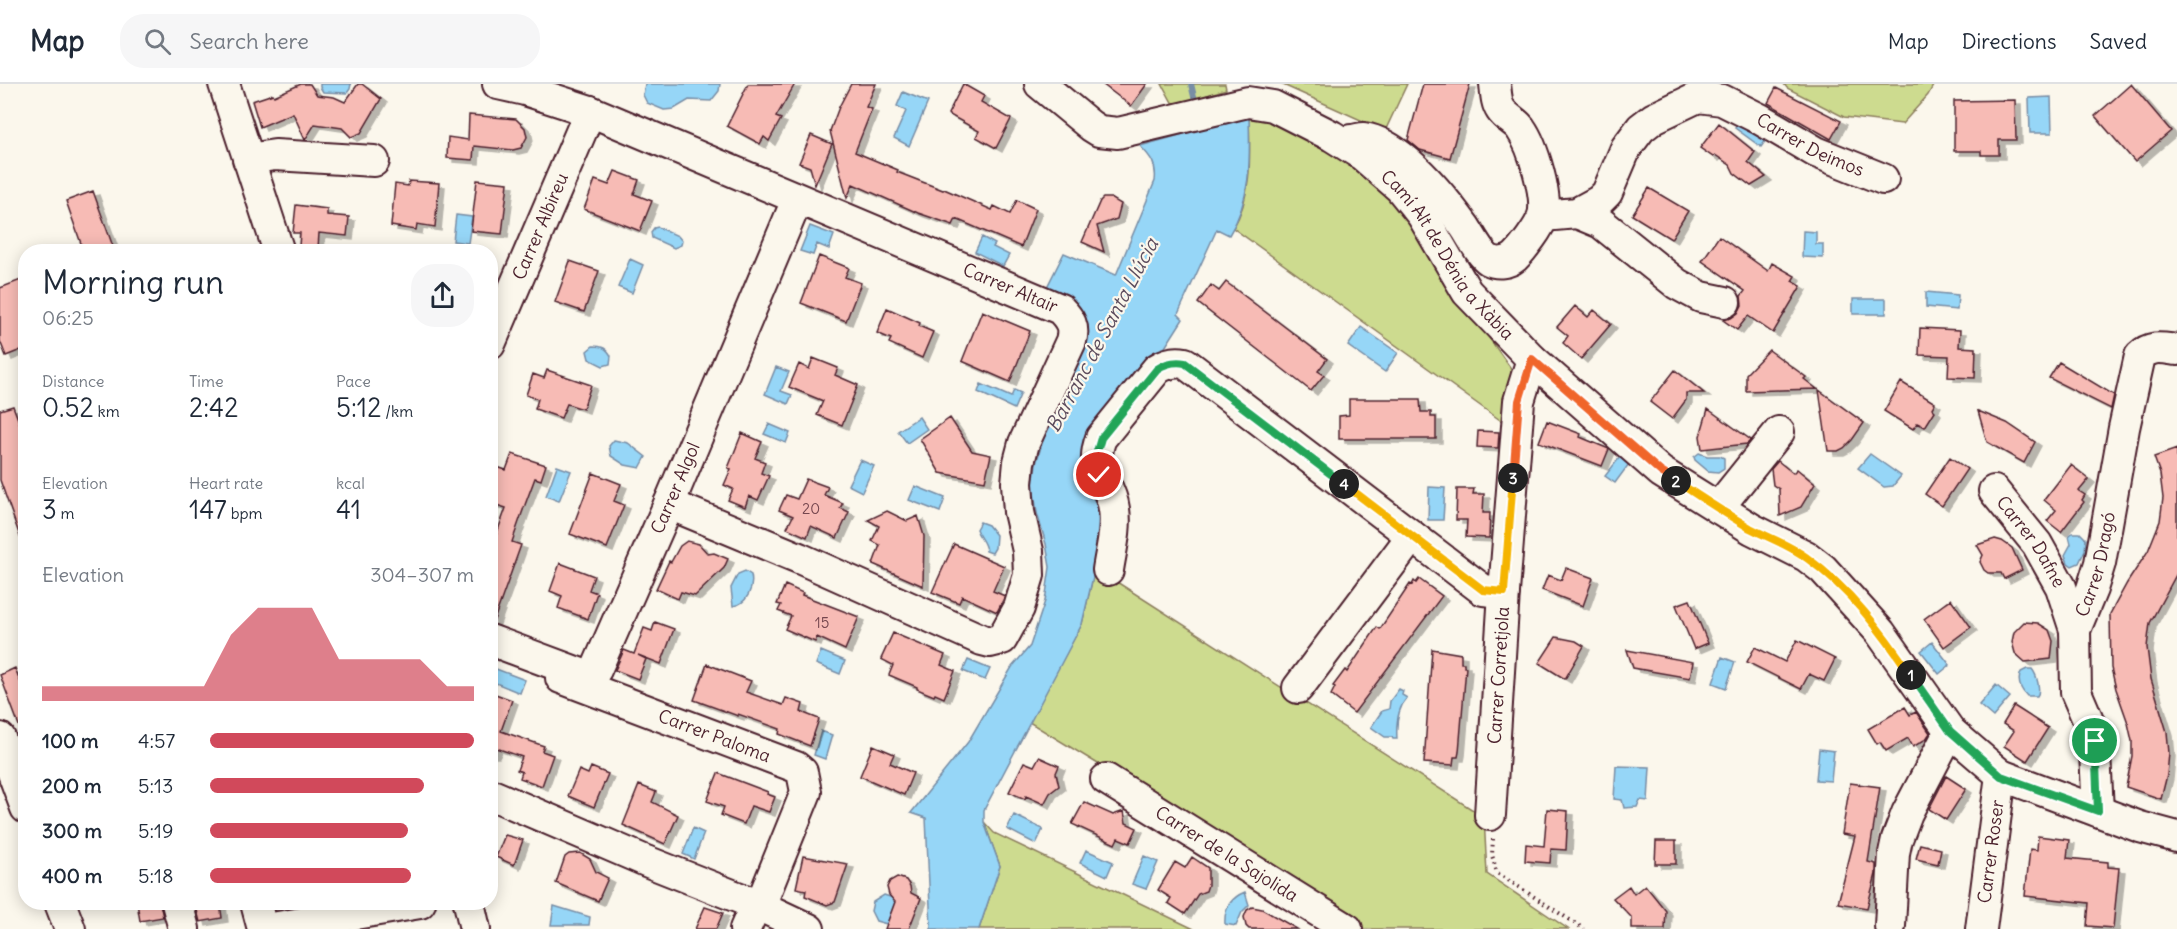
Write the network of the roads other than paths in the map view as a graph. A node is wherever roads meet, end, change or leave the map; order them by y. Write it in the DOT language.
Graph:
graph roads {
  1 [pos="224,84"];
  2 [pos="498,84"];
  3 [pos="1040,84"];
  4 [pos="1495,84"];
  5 [pos="1252,96"];
  6 [pos="590,111"];
  7 [pos="1342,142"];
  8 [pos="248,159"];
  9 [pos="374,161"];
  10 [pos="1883,179"];
  11 [pos="797,200"];
  12 [pos="1577,213"];
  13 [pos="1543,216"];
  14 [pos="276,244"];
  15 [pos="1725,302"];
  16 [pos="498,325"];
  17 [pos="2177,350"];
  18 [pos="1532,359"];
  19 [pos="1779,432"];
  20 [pos="1994,491"];
  21 [pos="669,504"];
  22 [pos="1718,508"];
  23 [pos="1412,536"];
  24 [pos="1108,570"];
  25 [pos="1504,592"];
  26 [pos="2075,630"];
  27 [pos="498,643"];
  28 [pos="498,654"];
  29 [pos="1298,688"];
  30 [pos="1950,731"];
  31 [pos="0,738"];
  32 [pos="2001,776"];
  33 [pos="1106,779"];
  34 [pos="18,786"];
  35 [pos="498,797"];
  36 [pos="2098,811"];
  37 [pos="1490,815"];
  38 [pos="2177,837"];
  39 [pos="63,910"];
  40 [pos="179,910"];
  41 [pos="257,910"];
  42 [pos="378,910"];
  43 [pos="471,910"];
  44 [pos="753,918"];
  45 [pos="1890,926"];
  46 [pos="70,929"];
  47 [pos="184,929"];
  48 [pos="264,929"];
  49 [pos="475,929"];
  50 [pos="809,929"];
  51 [pos="1347,929"];
  52 [pos="1981,929"];
  1 -- 8 [label="street"];
  2 -- 6 [label="street, Carrer Altair"];
  3 -- 5 [label="street, Camí Alt de Dénia a Xàbia"];
  4 -- 13 [label="street"];
  5 -- 7 [label="street, Camí Alt de Dénia a Xàbia"];
  6 -- 11 [label="street, Carrer Altair"];
  6 -- 16 [label="street, Carrer Albireu"];
  7 -- 13 [label="street"];
  7 -- 18 [label="street, Camí Alt de Dénia a Xàbia"];
  8 -- 9 [label="street"];
  8 -- 14 [label="street"];
  10 -- 12 [label="street, Carrer Deimos"];
  11 -- 21 [label="street, Carrer Algol"];
  11 -- 21 [label="street, Carrer Altair"];
  12 -- 13 [label="street, Carrer Deimos"];
  12 -- 15 [label="street"];
  17 -- 26 [label="street, Carrer Dragó"];
  18 -- 22 [label="street, Camí Alt de Dénia a Xàbia"];
  18 -- 25 [label="street, Carrer Corretjola"];
  19 -- 22 [label="street"];
  20 -- 26 [label="street, Carrer Dafne"];
  21 -- 27 [label="street, Carrer Algol"];
  22 -- 30 [label="street, Camí Alt de Dénia a Xàbia"];
  23 -- 24 [label="street"];
  23 -- 25 [label="street"];
  23 -- 29 [label="street"];
  25 -- 37 [label="street, Carrer Corretjola"];
  26 -- 36 [label="street, Carrer Dragó"];
  28 -- 44 [label="street, Carrer Paloma"];
  30 -- 32 [label="street, Camí Alt de Dénia a Xàbia"];
  30 -- 45 [label="street"];
  31 -- 34 [label="street"];
  32 -- 36 [label="street, Camí Alt de Dénia a Xàbia"];
  32 -- 52 [label="street, Carrer Roser"];
  33 -- 51 [label="street, Carrer de la Sajolida"];
  35 -- 44 [label="street"];
  36 -- 38 [label="street, Camí Alt de Dénia a Xàbia"];
  39 -- 46 [label="street"];
  40 -- 47 [label="street"];
  41 -- 48 [label="street"];
  42 -- 48 [label="street"];
  43 -- 49 [label="street"];
  44 -- 50 [label="street"];
}
